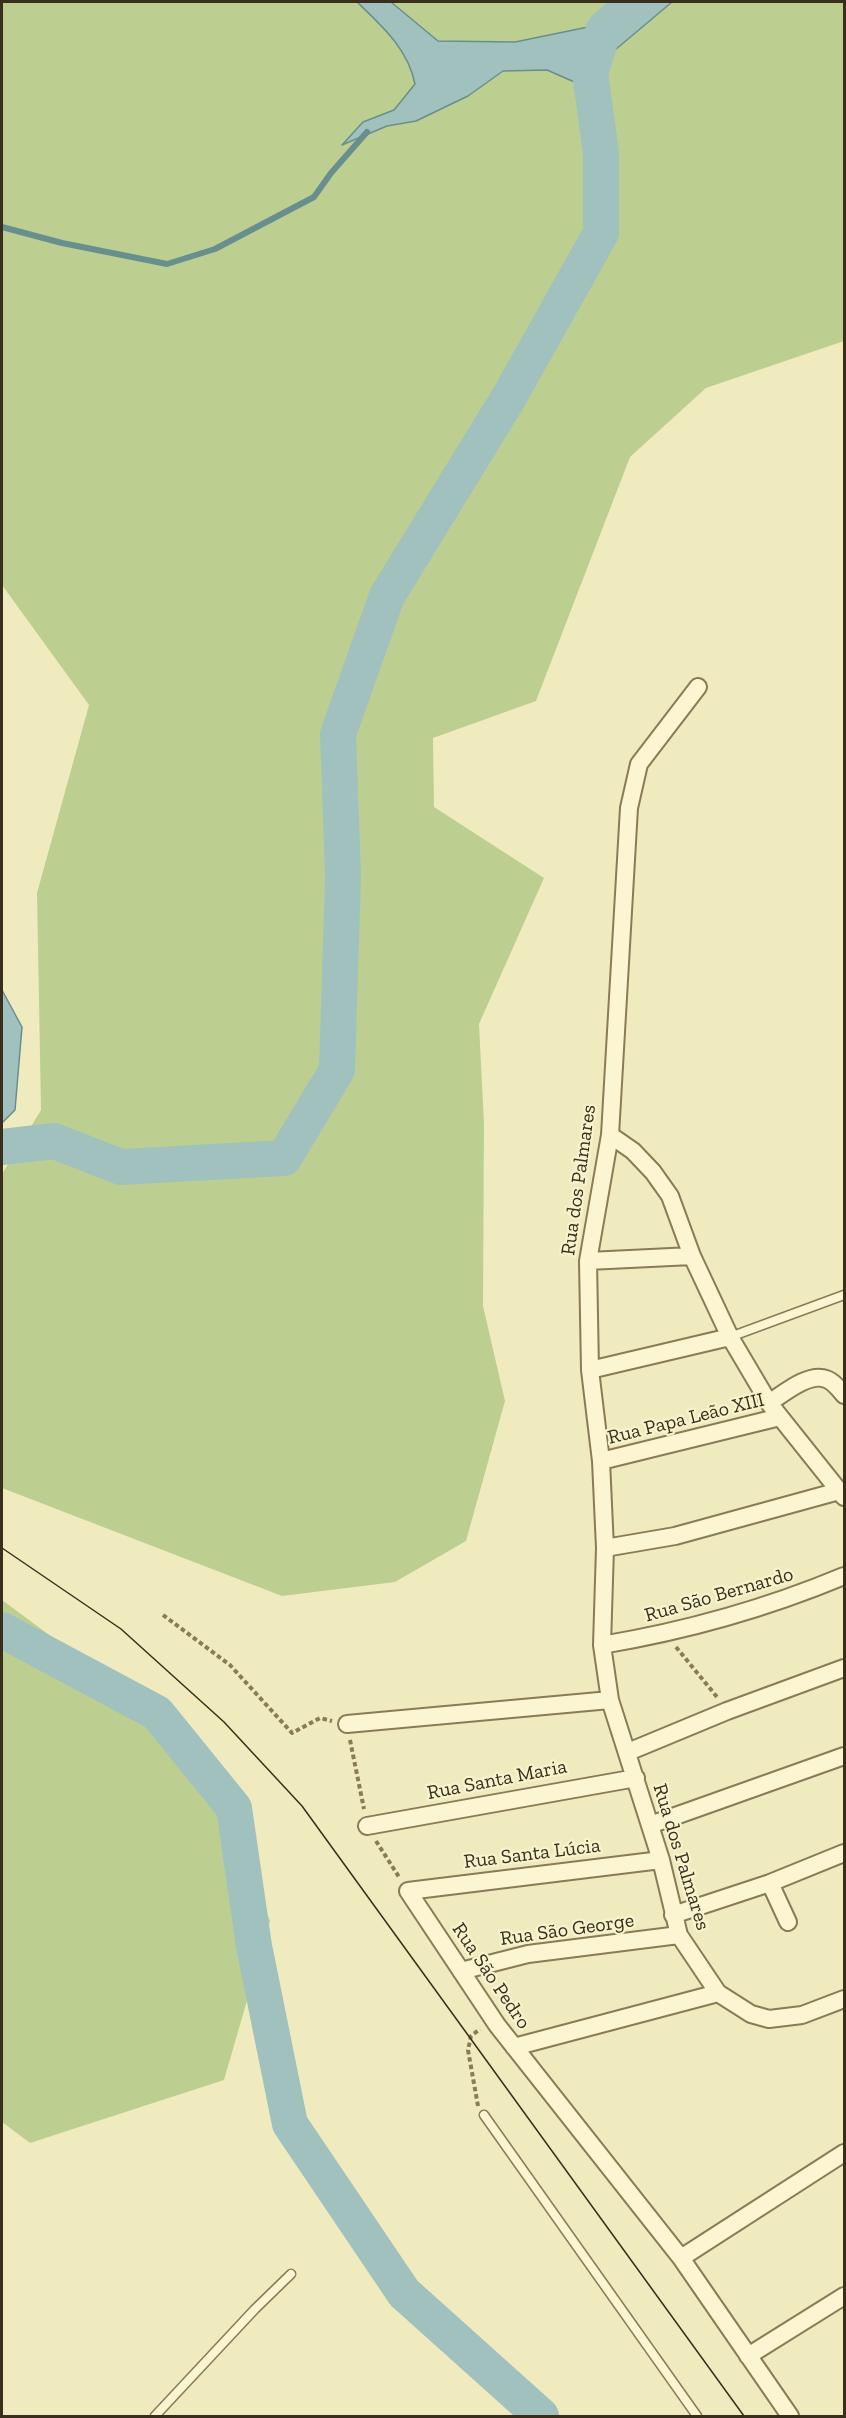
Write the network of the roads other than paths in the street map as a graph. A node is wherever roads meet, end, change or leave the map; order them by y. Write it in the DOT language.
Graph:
graph roads {
  1 [pos="698,687"];
  2 [pos="610,1135"];
  3 [pos="692,1256"];
  4 [pos="588,1261"];
  5 [pos="844,1295"];
  6 [pos="730,1337"];
  7 [pos="590,1370"];
  8 [pos="844,1395"];
  9 [pos="769,1402"];
  10 [pos="780,1417"];
  11 [pos="601,1461"];
  12 [pos="842,1494"];
  13 [pos="605,1548"];
  14 [pos="844,1576"];
  15 [pos="602,1645"];
  16 [pos="844,1668"];
  17 [pos="610,1700"];
  18 [pos="347,1724"];
  19 [pos="628,1752"];
  20 [pos="844,1756"];
  21 [pos="636,1778"];
  22 [pos="367,1826"];
  23 [pos="650,1826"];
  24 [pos="843,1858"];
  25 [pos="661,1860"];
  26 [pos="770,1882"];
  27 [pos="408,1891"];
  28 [pos="673,1915"];
  29 [pos="788,1922"];
  30 [pos="679,1935"];
  31 [pos="461,1971"];
  32 [pos="718,1994"];
  33 [pos="844,1999"];
  34 [pos="514,2047"];
  35 [pos="484,2115"];
  36 [pos="844,2153"];
  37 [pos="681,2258"];
  38 [pos="291,2274"];
  39 [pos="844,2296"];
  40 [pos="748,2356"];
  41 [pos="155,2416"];
  42 [pos="697,2416"];
  43 [pos="790,2416"];
  1 -- 2 [label="street, Rua dos Palmares"];
  2 -- 3 [label="street"];
  2 -- 4 [label="street, Rua dos Palmares"];
  3 -- 4 [label="street"];
  3 -- 6 [label="street"];
  4 -- 7 [label="street, Rua dos Palmares"];
  5 -- 6 [label="lane"];
  6 -- 7 [label="street"];
  6 -- 9 [label="street"];
  7 -- 11 [label="street, Rua dos Palmares"];
  8 -- 9 [label="street"];
  9 -- 10 [label="street"];
  10 -- 11 [label="street, Rua Papa Leão XIII"];
  10 -- 12 [label="street"];
  11 -- 13 [label="street, Rua dos Palmares"];
  12 -- 13 [label="street"];
  13 -- 15 [label="street, Rua dos Palmares"];
  14 -- 15 [label="street, Rua São Bernardo"];
  15 -- 17 [label="street, Rua dos Palmares"];
  16 -- 19 [label="street"];
  17 -- 18 [label="street"];
  17 -- 19 [label="street, Rua dos Palmares"];
  19 -- 21 [label="street, Rua dos Palmares"];
  20 -- 23 [label="street"];
  21 -- 22 [label="street, Rua Santa Maria"];
  21 -- 23 [label="street, Rua dos Palmares"];
  23 -- 25 [label="street, Rua dos Palmares"];
  24 -- 26 [label="street"];
  25 -- 27 [label="street, Rua Santa Lúcia"];
  25 -- 28 [label="street, Rua dos Palmares"];
  26 -- 28 [label="street"];
  26 -- 29 [label="street"];
  27 -- 31 [label="street, Rua São Pedro"];
  28 -- 30 [label="street, Rua dos Palmares"];
  30 -- 31 [label="street, Rua São George"];
  30 -- 32 [label="street, Rua dos Palmares"];
  31 -- 34 [label="street, Rua São Pedro"];
  32 -- 33 [label="street, Rua dos Palmares"];
  32 -- 34 [label="street"];
  34 -- 37 [label="street, Rua São Pedro"];
  35 -- 42 [label="lane"];
  36 -- 37 [label="street"];
  37 -- 40 [label="street, Rua São Pedro"];
  38 -- 41 [label="lane"];
  39 -- 40 [label="street"];
  40 -- 43 [label="street, Rua São Pedro"];
}
